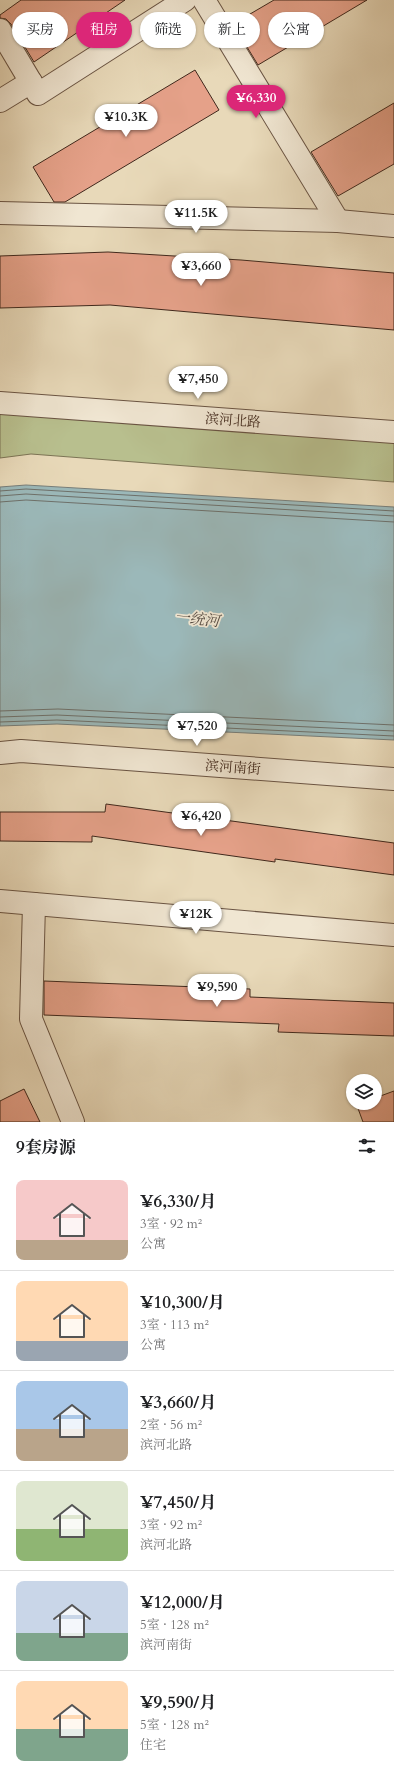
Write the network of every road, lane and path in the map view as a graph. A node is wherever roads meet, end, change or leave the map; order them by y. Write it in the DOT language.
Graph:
graph roads {
  1 [pos="185,0"];
  2 [pos="204,0"];
  3 [pos="0,30"];
  4 [pos="31,82"];
  5 [pos="0,102"];
  6 [pos="0,213"];
  7 [pos="338,221"];
  8 [pos="394,226"];
  9 [pos="0,404"];
  10 [pos="394,432"];
  11 [pos="0,753"];
  12 [pos="394,779"];
  13 [pos="0,901"];
  14 [pos="34,904"];
  15 [pos="394,935"];
  16 [pos="73,1122"];
  1 -- 4 [label="street"];
  2 -- 7 [label="street"];
  3 -- 4 [label="street"];
  4 -- 5 [label="street"];
  6 -- 7 [label="street"];
  7 -- 8 [label="street"];
  9 -- 10 [label="street, 滨河北路"];
  11 -- 12 [label="street, 滨河南街"];
  13 -- 14 [label="street"];
  14 -- 15 [label="street"];
  14 -- 16 [label="street"];
}
